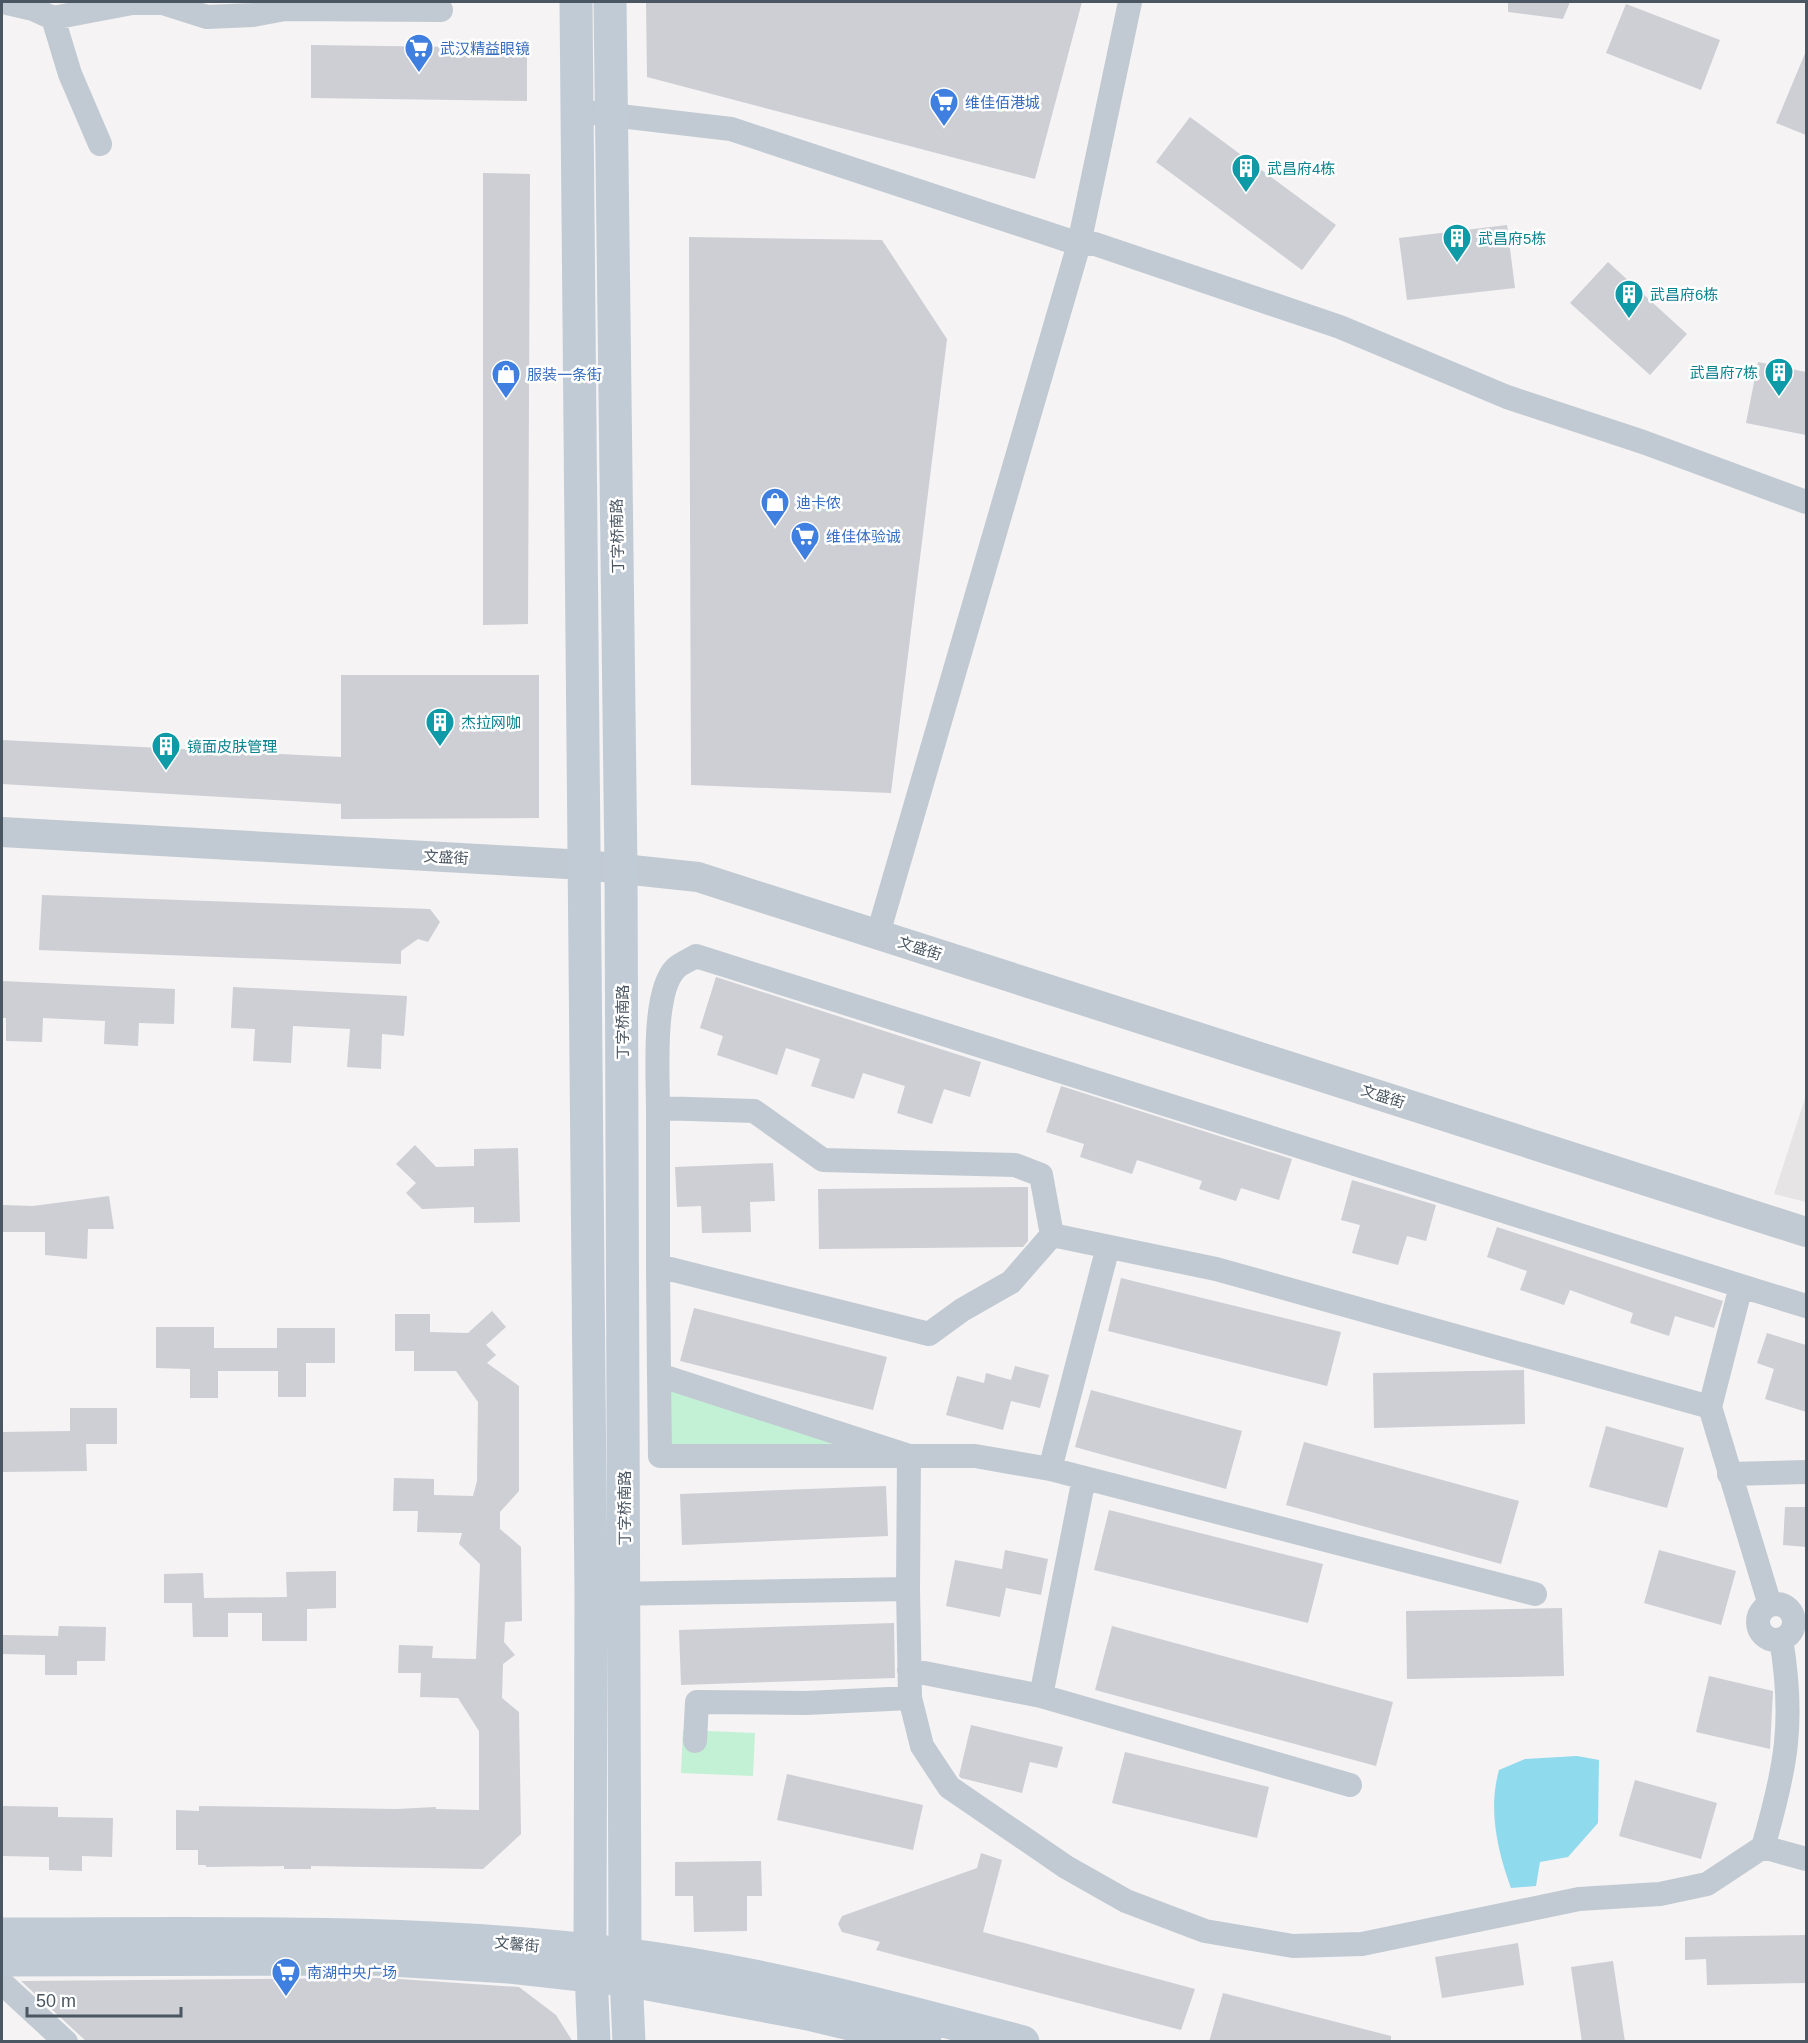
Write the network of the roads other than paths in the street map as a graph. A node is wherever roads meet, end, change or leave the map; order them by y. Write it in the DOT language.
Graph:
graph roads {
  1 [pos="2,2"];
  2 [pos="576,2"];
  3 [pos="610,2"];
  4 [pos="1130,2"];
  5 [pos="302,5"];
  6 [pos="441,10"];
  7 [pos="53,18"];
  8 [pos="577,111"];
  9 [pos="612,115"];
  10 [pos="100,144"];
  11 [pos="1079,244"];
  12 [pos="1806,502"];
  13 [pos="2,832"];
  14 [pos="585,866"];
  15 [pos="621,869"];
  16 [pos="878,934"];
  17 [pos="658,1108"];
  18 [pos="1806,1233"];
  19 [pos="1052,1235"];
  20 [pos="1108,1246"];
  21 [pos="658,1266"];
  22 [pos="1741,1286"];
  23 [pos="1806,1306"];
  24 [pos="659,1375"];
  25 [pos="1710,1407"];
  26 [pos="909,1456"];
  27 [pos="1050,1469"];
  28 [pos="1806,1472"];
  29 [pos="1729,1474"];
  30 [pos="1084,1478"];
  31 [pos="908,1589"];
  32 [pos="591,1594"];
  33 [pos="624,1594"];
  34 [pos="1534,1594"];
  35 [pos="1789,1609"];
  36 [pos="909,1670"];
  37 [pos="1041,1696"];
  38 [pos="910,1698"];
  39 [pos="695,1741"];
  40 [pos="1350,1785"];
  41 [pos="1763,1847"];
  42 [pos="1806,1859"];
  43 [pos="2,1934"];
  44 [pos="2,1960"];
  45 [pos="591,1963"];
  46 [pos="626,1967"];
  47 [pos="2,1983"];
  48 [pos="66,2042"];
  49 [pos="594,2042"];
  50 [pos="629,2042"];
  51 [pos="925,2042"];
  52 [pos="1023,2042"];
  1 -- 7 [label="street"];
  2 -- 8 [label="main road"];
  3 -- 9 [label="main road, 丁字桥南路"];
  4 -- 11 [label="street"];
  5 -- 6 [label="street"];
  5 -- 7 [label="street"];
  7 -- 10 [label="street"];
  8 -- 9 [label="street"];
  8 -- 14 [label="main road"];
  9 -- 11 [label="street"];
  9 -- 15 [label="main road, 丁字桥南路"];
  11 -- 12 [label="street"];
  11 -- 16 [label="street"];
  13 -- 14 [label="street, 文盛街"];
  14 -- 15 [label="street, 文盛街"];
  14 -- 32 [label="main road"];
  15 -- 16 [label="street, 文盛街"];
  15 -- 33 [label="main road, 丁字桥南路"];
  16 -- 18 [label="street, 文盛街"];
  17 -- 19 [label="street"];
  17 -- 21 [label="street"];
  17 -- 22 [label="street"];
  19 -- 20 [label="street"];
  19 -- 21 [label="street"];
  20 -- 25 [label="street"];
  20 -- 27 [label="street"];
  21 -- 24 [label="street"];
  22 -- 23 [label="street"];
  22 -- 25 [label="street"];
  24 -- 26 [label="street"];
  24 -- 26 [label="street"];
  25 -- 29 [label="street"];
  26 -- 27 [label="street"];
  26 -- 31 [label="street"];
  27 -- 30 [label="street"];
  28 -- 29 [label="street"];
  29 -- 35 [label="street"];
  30 -- 34 [label="street"];
  30 -- 37 [label="street"];
  31 -- 33 [label="street"];
  31 -- 36 [label="street"];
  32 -- 33 [label="street"];
  32 -- 45 [label="main road"];
  33 -- 46 [label="main road, 丁字桥南路"];
  35 -- 41 [label="street"];
  36 -- 37 [label="street"];
  36 -- 38 [label="street"];
  37 -- 40 [label="street"];
  38 -- 39 [label="street"];
  38 -- 41 [label="street"];
  41 -- 42 [label="street"];
  43 -- 45 [label="main road, 文馨街"];
  44 -- 45 [label="main road, 文馨街"];
  45 -- 46 [label="main road, 文馨街"];
  45 -- 49 [label="main road"];
  46 -- 50 [label="main road, 丁字桥南路"];
  46 -- 51 [label="main road, 文馨街"];
  46 -- 52 [label="main road, 文馨街"];
  47 -- 48 [label="street"];
}
